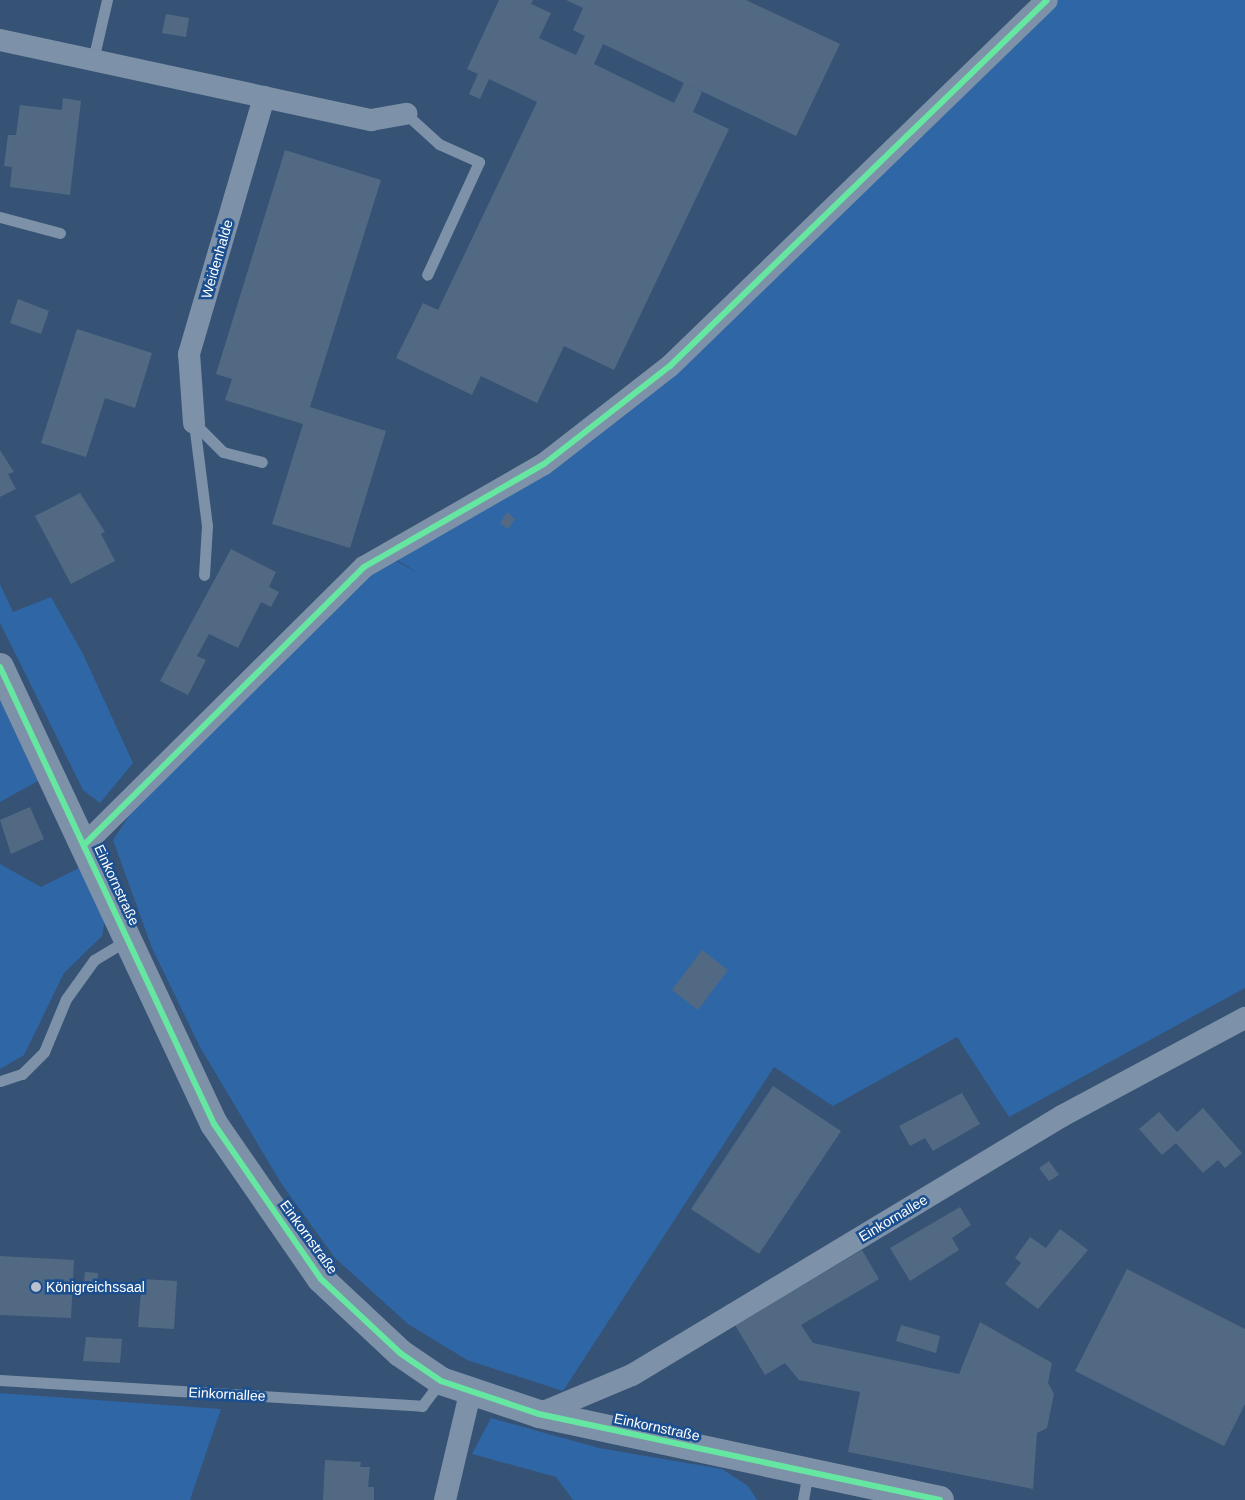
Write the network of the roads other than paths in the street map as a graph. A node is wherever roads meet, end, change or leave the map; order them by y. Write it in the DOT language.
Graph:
graph roads {
  1 [pos="106,0"];
  2 [pos="1047,0"];
  3 [pos="0,40"];
  4 [pos="93,60"];
  5 [pos="264,97"];
  6 [pos="406,114"];
  7 [pos="0,217"];
  8 [pos="60,233"];
  9 [pos="427,275"];
  10 [pos="194,423"];
  11 [pos="262,462"];
  12 [pos="204,575"];
  13 [pos="0,667"];
  14 [pos="85,844"];
  15 [pos="129,940"];
  16 [pos="1245,1018"];
  17 [pos="0,1081"];
  18 [pos="0,1380"];
  19 [pos="441,1380"];
  20 [pos="470,1393"];
  21 [pos="539,1414"];
  22 [pos="808,1473"];
  23 [pos="445,1500"];
  24 [pos="803,1500"];
  25 [pos="940,1500"];
  1 -- 4 [label="lane"];
  2 -- 14 [label="street"];
  3 -- 4 [label="street"];
  4 -- 5 [label="street"];
  5 -- 6 [label="street"];
  5 -- 10 [label="street, Weidenhalde"];
  6 -- 9 [label="lane"];
  7 -- 8 [label="lane"];
  10 -- 11 [label="lane"];
  10 -- 12 [label="lane"];
  13 -- 14 [label="street, Einkornstraße"];
  14 -- 15 [label="street, Einkornstraße"];
  15 -- 17 [label="lane"];
  15 -- 19 [label="street, Einkornstraße"];
  16 -- 21 [label="street, Einkornallee"];
  18 -- 19 [label="lane, Einkornallee"];
  19 -- 20 [label="street, Einkornstraße"];
  20 -- 21 [label="street, Einkornstraße"];
  20 -- 23 [label="street"];
  21 -- 22 [label="street, Einkornstraße"];
  22 -- 24 [label="lane"];
  22 -- 25 [label="street, Einkornstraße"];
}
